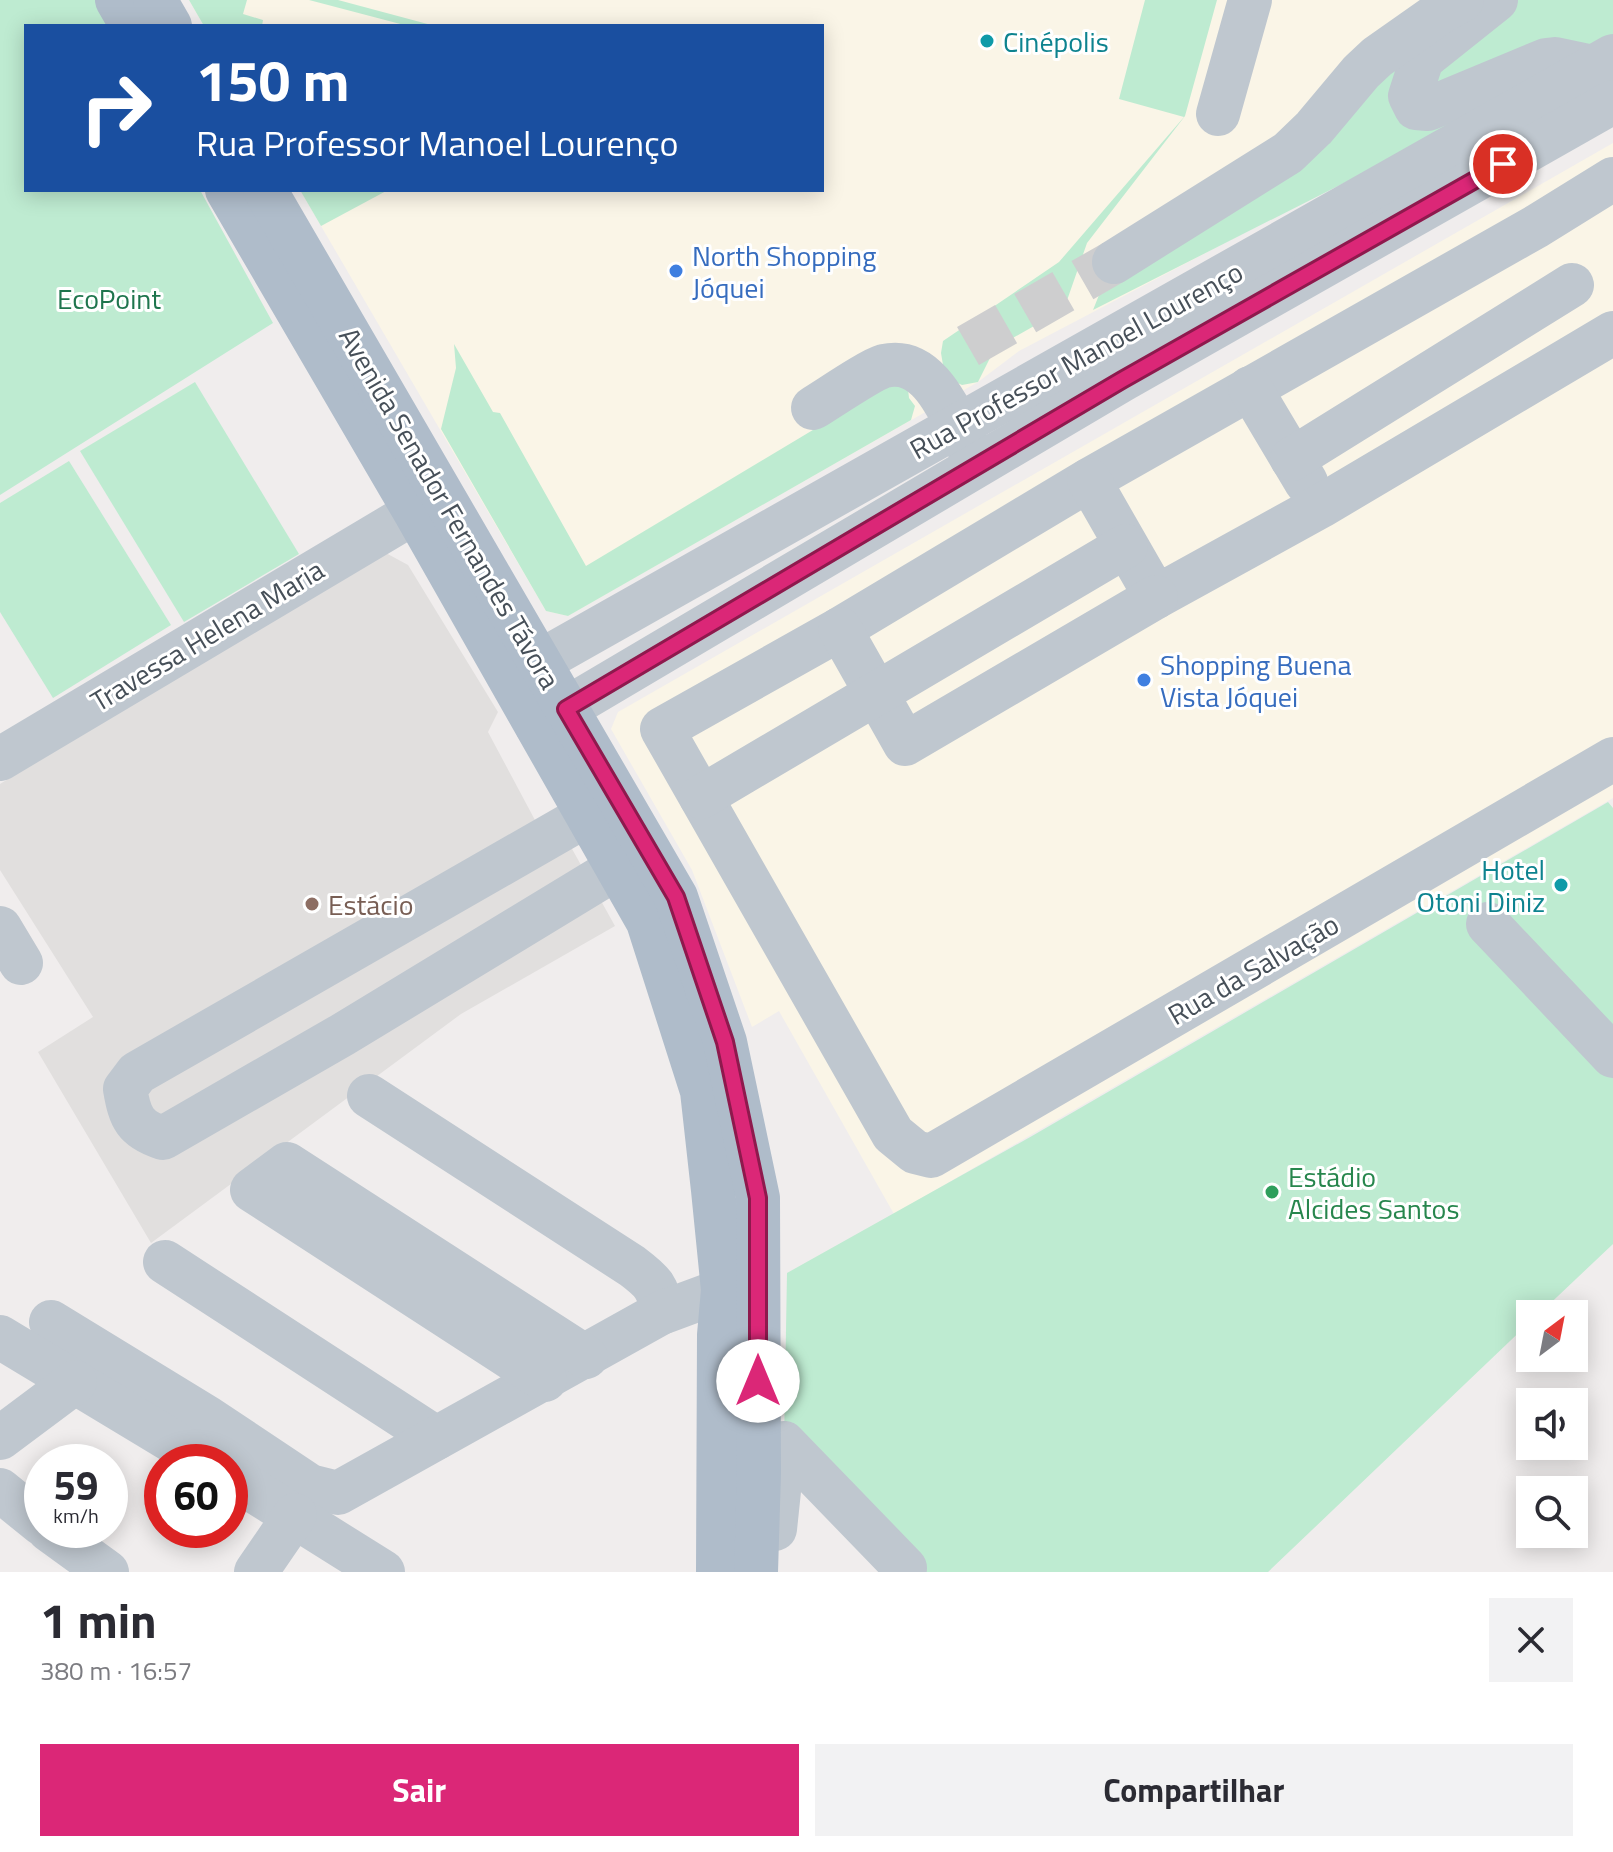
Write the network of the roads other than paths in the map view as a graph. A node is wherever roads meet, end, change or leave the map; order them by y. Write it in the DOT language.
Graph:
graph roads {
  1 [pos="117,0"];
  2 [pos="155,0"];
  3 [pos="1250,0"];
  4 [pos="1462,0"];
  5 [pos="1496,0"];
  6 [pos="131,24"];
  7 [pos="169,24"];
  8 [pos="1606,75"];
  9 [pos="1218,114"];
  10 [pos="1613,179"];
  11 [pos="228,192"];
  12 [pos="266,192"];
  13 [pos="1537,226"];
  14 [pos="1114,262"];
  15 [pos="1572,285"];
  16 [pos="1608,335"];
  17 [pos="1250,388"];
  18 [pos="813,408"];
  19 [pos="957,427"];
  20 [pos="1292,459"];
  21 [pos="978,464"];
  22 [pos="1089,480"];
  23 [pos="1321,506"];
  24 [pos="415,512"];
  25 [pos="1126,546"];
  26 [pos="1156,597"];
  27 [pos="840,629"];
  28 [pos="539,662"];
  29 [pos="875,692"];
  30 [pos="551,717"];
  31 [pos="0,759"];
  32 [pos="1613,759"];
  33 [pos="701,797"];
  34 [pos="587,815"];
  35 [pos="617,868"];
  36 [pos="1488,924"];
  37 [pos="1613,1056"];
  38 [pos="369,1096"];
  39 [pos="420,1250"];
  40 [pos="165,1262"];
  41 [pos="387,1277"];
  42 [pos="723,1290"];
  43 [pos="661,1313"];
  44 [pos="51,1322"];
  45 [pos="0,1337"];
  46 [pos="586,1357"];
  47 [pos="545,1380"];
  48 [pos="75,1382"];
  49 [pos="0,1438"];
  50 [pos="436,1438"];
  51 [pos="201,1443"];
  52 [pos="248,1487"];
  53 [pos="0,1490"];
  54 [pos="295,1515"];
  55 [pos="64,1549"];
  56 [pos="256,1572"];
  57 [pos="383,1572"];
  58 [pos="718,1572"];
  59 [pos="756,1572"];
  60 [pos="774,1572"];
  61 [pos="901,1572"];
  1 -- 6 [label="main road"];
  2 -- 7 [label="main road"];
  3 -- 9 [label="street"];
  4 -- 14 [label="street"];
  5 -- 8 [label="street"];
  8 -- 19 [label="street, Rua Professor Manoel Lourenço"];
  8 -- 21 [label="street, Rua Professor Manoel Lourenço"];
  10 -- 13 [label="street"];
  11 -- 24 [label="main road, Avenida Senador Fernandes Távora"];
  12 -- 28 [label="main road, Avenida Senador Fernandes Távora"];
  13 -- 15 [label="street"];
  13 -- 17 [label="street"];
  15 -- 16 [label="street"];
  15 -- 20 [label="street"];
  16 -- 23 [label="street"];
  17 -- 20 [label="street"];
  17 -- 22 [label="street"];
  18 -- 19 [label="street"];
  19 -- 21 [label="street"];
  19 -- 28 [label="street, Rua Professor Manoel Lourenço"];
  20 -- 23 [label="street"];
  21 -- 30 [label="street, Rua Professor Manoel Lourenço"];
  22 -- 25 [label="street"];
  22 -- 27 [label="street"];
  23 -- 26 [label="street"];
  24 -- 30 [label="main road, Avenida Senador Fernandes Távora"];
  24 -- 31 [label="street, Travessa Helena Maria"];
  25 -- 26 [label="street"];
  25 -- 29 [label="street"];
  26 -- 29 [label="street"];
  27 -- 29 [label="street"];
  27 -- 33 [label="street"];
  28 -- 30 [label="main road, Avenida Senador Fernandes Távora"];
  29 -- 33 [label="street"];
  30 -- 34 [label="main road, Avenida Senador Fernandes Távora"];
  30 -- 59 [label="main road, Avenida Senador Fernandes Távora"];
  32 -- 33 [label="street, Rua da Salvação"];
  34 -- 35 [label="main road, Avenida Senador Fernandes Távora"];
  34 -- 35 [label="street"];
  35 -- 42 [label="main road, Avenida Senador Fernandes Távora"];
  36 -- 37 [label="street"];
  38 -- 43 [label="street"];
  39 -- 41 [label="street"];
  39 -- 41 [label="street"];
  39 -- 46 [label="street"];
  40 -- 50 [label="street"];
  41 -- 47 [label="street"];
  42 -- 43 [label="street"];
  42 -- 58 [label="main road, Avenida Senador Fernandes Távora"];
  43 -- 46 [label="street"];
  44 -- 51 [label="street"];
  45 -- 48 [label="street"];
  46 -- 47 [label="street"];
  47 -- 50 [label="street"];
  48 -- 49 [label="street"];
  48 -- 51 [label="street"];
  50 -- 51 [label="street"];
  52 -- 54 [label="street"];
  53 -- 55 [label="street"];
  54 -- 56 [label="street"];
  54 -- 57 [label="street"];
  60 -- 61 [label="street"];
}
